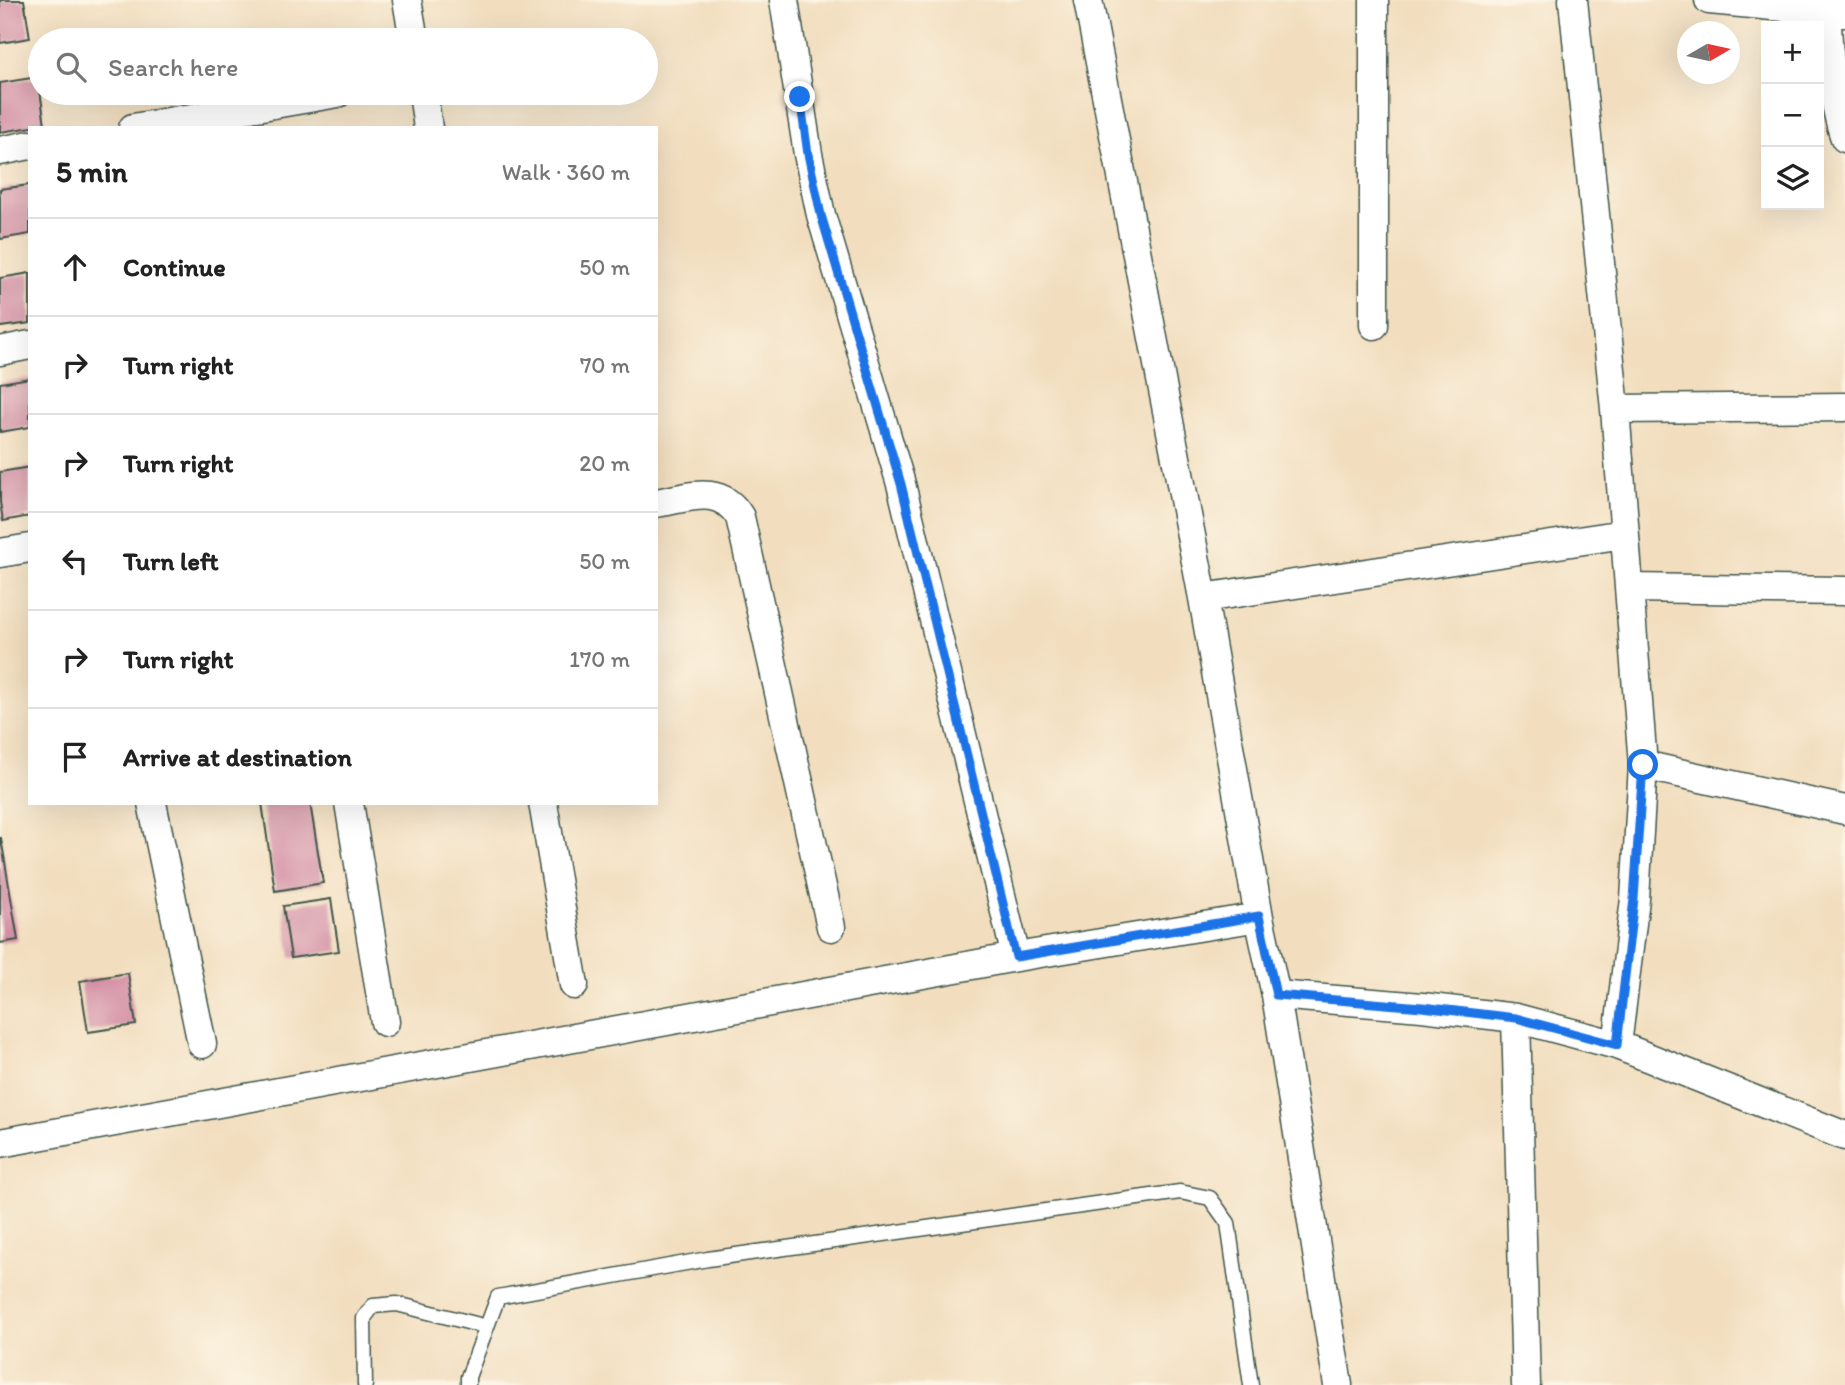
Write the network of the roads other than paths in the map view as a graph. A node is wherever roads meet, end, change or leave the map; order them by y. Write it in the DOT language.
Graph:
graph roads {
  1 [pos="407,0"];
  2 [pos="785,0"];
  3 [pos="1087,0"];
  4 [pos="1374,0"];
  5 [pos="1573,0"];
  6 [pos="1709,0"];
  7 [pos="1833,9"];
  8 [pos="412,28"];
  9 [pos="268,105"];
  10 [pos="425,105"];
  11 [pos="145,126"];
  12 [pos="428,126"];
  13 [pos="1845,138"];
  14 [pos="28,145"];
  15 [pos="0,150"];
  16 [pos="1374,325"];
  17 [pos="28,345"];
  18 [pos="0,351"];
  19 [pos="1845,408"];
  20 [pos="1615,409"];
  21 [pos="658,503"];
  22 [pos="1624,534"];
  23 [pos="28,548"];
  24 [pos="0,553"];
  25 [pos="1629,588"];
  26 [pos="1845,590"];
  27 [pos="1203,597"];
  28 [pos="1643,765"];
  29 [pos="152,805"];
  30 [pos="349,805"];
  31 [pos="543,805"];
  32 [pos="1845,810"];
  33 [pos="1259,916"];
  34 [pos="831,927"];
  35 [pos="1016,957"];
  36 [pos="574,985"];
  37 [pos="1276,995"];
  38 [pos="1516,1018"];
  39 [pos="385,1022"];
  40 [pos="202,1044"];
  41 [pos="1617,1045"];
  42 [pos="1845,1136"];
  43 [pos="0,1143"];
  44 [pos="487,1328"];
  45 [pos="365,1385"];
  46 [pos="468,1385"];
  47 [pos="1251,1385"];
  48 [pos="1338,1385"];
  49 [pos="1526,1385"];
  1 -- 8 [label="street"];
  2 -- 35 [label="street"];
  3 -- 27 [label="street"];
  4 -- 16 [label="street"];
  5 -- 20 [label="street"];
  6 -- 7 [label="street"];
  7 -- 13 [label="street"];
  9 -- 11 [label="street"];
  10 -- 12 [label="street"];
  14 -- 15 [label="street"];
  17 -- 18 [label="street"];
  19 -- 20 [label="street"];
  20 -- 22 [label="street"];
  21 -- 34 [label="street"];
  22 -- 25 [label="street"];
  22 -- 27 [label="street"];
  23 -- 24 [label="street"];
  25 -- 26 [label="street"];
  25 -- 28 [label="street"];
  27 -- 33 [label="street"];
  28 -- 32 [label="street"];
  28 -- 41 [label="street"];
  29 -- 40 [label="street"];
  30 -- 39 [label="street"];
  31 -- 36 [label="street"];
  33 -- 35 [label="street"];
  33 -- 37 [label="street"];
  35 -- 43 [label="street"];
  37 -- 38 [label="street"];
  37 -- 48 [label="street"];
  38 -- 41 [label="street"];
  38 -- 49 [label="street"];
  41 -- 42 [label="street"];
  44 -- 45 [label="lane"];
  44 -- 46 [label="lane"];
  44 -- 47 [label="lane"];
}
